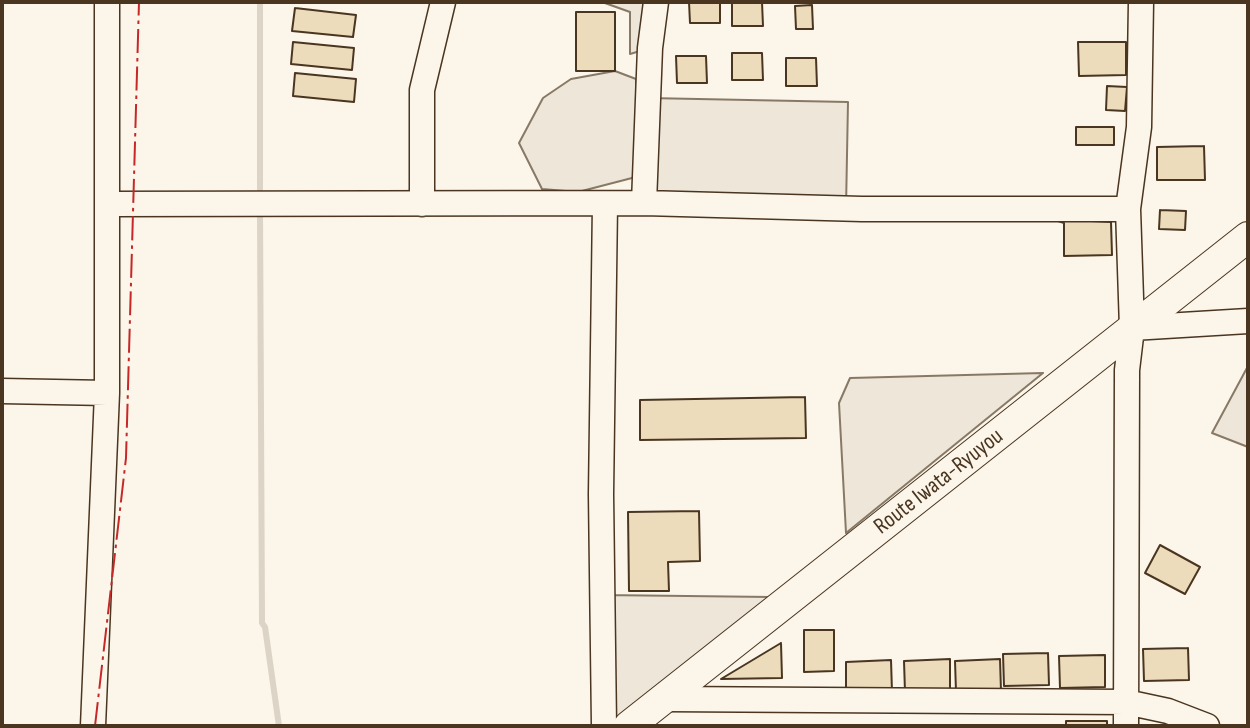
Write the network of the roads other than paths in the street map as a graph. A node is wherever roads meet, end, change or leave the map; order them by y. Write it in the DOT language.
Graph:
graph roads {
  1 [pos="107,2"];
  2 [pos="443,2"];
  3 [pos="656,2"];
  4 [pos="1142,2"];
  5 [pos="645,203"];
  6 [pos="107,204"];
  7 [pos="422,204"];
  8 [pos="606,204"];
  9 [pos="1128,209"];
  10 [pos="1248,237"];
  11 [pos="1248,321"];
  12 [pos="1132,328"];
  13 [pos="2,391"];
  14 [pos="107,393"];
  15 [pos="665,699"];
  16 [pos="1126,702"];
  17 [pos="93,726"];
  18 [pos="604,726"];
  19 [pos="629,726"];
  20 [pos="1126,726"];
  21 [pos="1207,726"];
  1 -- 6 [label="street"];
  2 -- 7 [label="street"];
  3 -- 5 [label="street"];
  4 -- 9 [label="street"];
  5 -- 8 [label="street"];
  5 -- 9 [label="street"];
  6 -- 7 [label="street"];
  6 -- 14 [label="street"];
  7 -- 8 [label="street"];
  8 -- 18 [label="street"];
  9 -- 12 [label="street"];
  10 -- 12 [label="main road, Route Iwata-Ryuyou"];
  11 -- 12 [label="street"];
  12 -- 15 [label="main road, Route Iwata-Ryuyou"];
  12 -- 16 [label="street"];
  13 -- 14 [label="street"];
  14 -- 17 [label="street"];
  15 -- 16 [label="street"];
  15 -- 19 [label="main road, Route Iwata-Ryuyou"];
  16 -- 20 [label="street"];
  16 -- 21 [label="street"];
}
